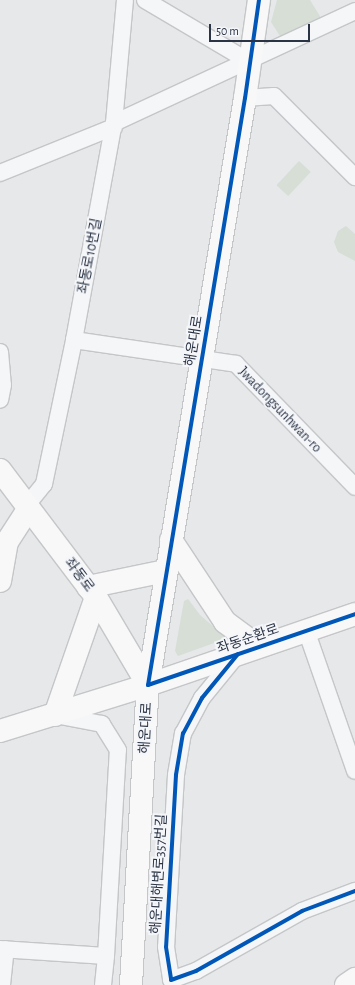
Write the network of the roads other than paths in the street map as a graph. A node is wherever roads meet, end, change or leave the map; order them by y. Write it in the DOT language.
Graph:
graph roads {
  1 [pos="125,0"];
  2 [pos="145,0"];
  3 [pos="259,0"];
  4 [pos="355,11"];
  5 [pos="248,61"];
  6 [pos="245,98"];
  7 [pos="114,125"];
  8 [pos="0,173"];
  9 [pos="355,177"];
  10 [pos="74,340"];
  11 [pos="0,352"];
  12 [pos="202,359"];
  13 [pos="0,400"];
  14 [pos="0,470"];
  15 [pos="355,486"];
  16 [pos="28,506"];
  17 [pos="171,540"];
  18 [pos="165,571"];
  19 [pos="0,582"];
  20 [pos="92,592"];
  21 [pos="355,614"];
  22 [pos="306,630"];
  23 [pos="269,643"];
  24 [pos="238,654"];
  25 [pos="148,685"];
  26 [pos="55,715"];
  27 [pos="0,731"];
  28 [pos="355,771"];
  29 [pos="355,891"];
  30 [pos="3,949"];
  31 [pos="106,956"];
  32 [pos="355,979"];
  33 [pos="171,983"];
  34 [pos="2,985"];
  35 [pos="103,985"];
  36 [pos="131,985"];
  37 [pos="346,985"];
  1 -- 7 [label="street, 좌동로10번길"];
  2 -- 5 [label="street"];
  3 -- 5 [label="main road, 해운대로"];
  4 -- 5 [label="street"];
  5 -- 6 [label="main road, 해운대로"];
  5 -- 7 [label="street"];
  6 -- 9 [label="street"];
  6 -- 12 [label="main road, 해운대로"];
  7 -- 8 [label="street"];
  7 -- 10 [label="street, 좌동로10번길"];
  10 -- 12 [label="street, Jwadongsunhwan-ro"];
  10 -- 16 [label="street, 좌동로10번길"];
  11 -- 13 [label="street"];
  12 -- 15 [label="street, Jwadongsunhwan-ro"];
  12 -- 17 [label="main road, 해운대로"];
  14 -- 16 [label="main road, 좌동로"];
  16 -- 19 [label="main road"];
  16 -- 20 [label="main road, 좌동로"];
  17 -- 18 [label="main road, 해운대로"];
  17 -- 23 [label="main road"];
  18 -- 20 [label="main road"];
  18 -- 25 [label="main road, 해운대로"];
  20 -- 25 [label="main road, 좌동로"];
  20 -- 26 [label="main road"];
  21 -- 22 [label="main road, 좌동순환로"];
  22 -- 23 [label="main road, 좌동순환로"];
  22 -- 28 [label="street"];
  23 -- 24 [label="main road, 좌동순환로"];
  24 -- 25 [label="main road, 좌동순환로"];
  24 -- 33 [label="street, 해운대해변로357번길"];
  25 -- 26 [label="main road, 좌동순환로"];
  25 -- 36 [label="main road, 해운대로"];
  26 -- 27 [label="main road, 좌동순환로"];
  26 -- 31 [label="street"];
  29 -- 33 [label="street, 해운대해변로357번길"];
  30 -- 31 [label="street"];
  30 -- 34 [label="street"];
  31 -- 35 [label="street"];
  32 -- 37 [label="main road"];
}
